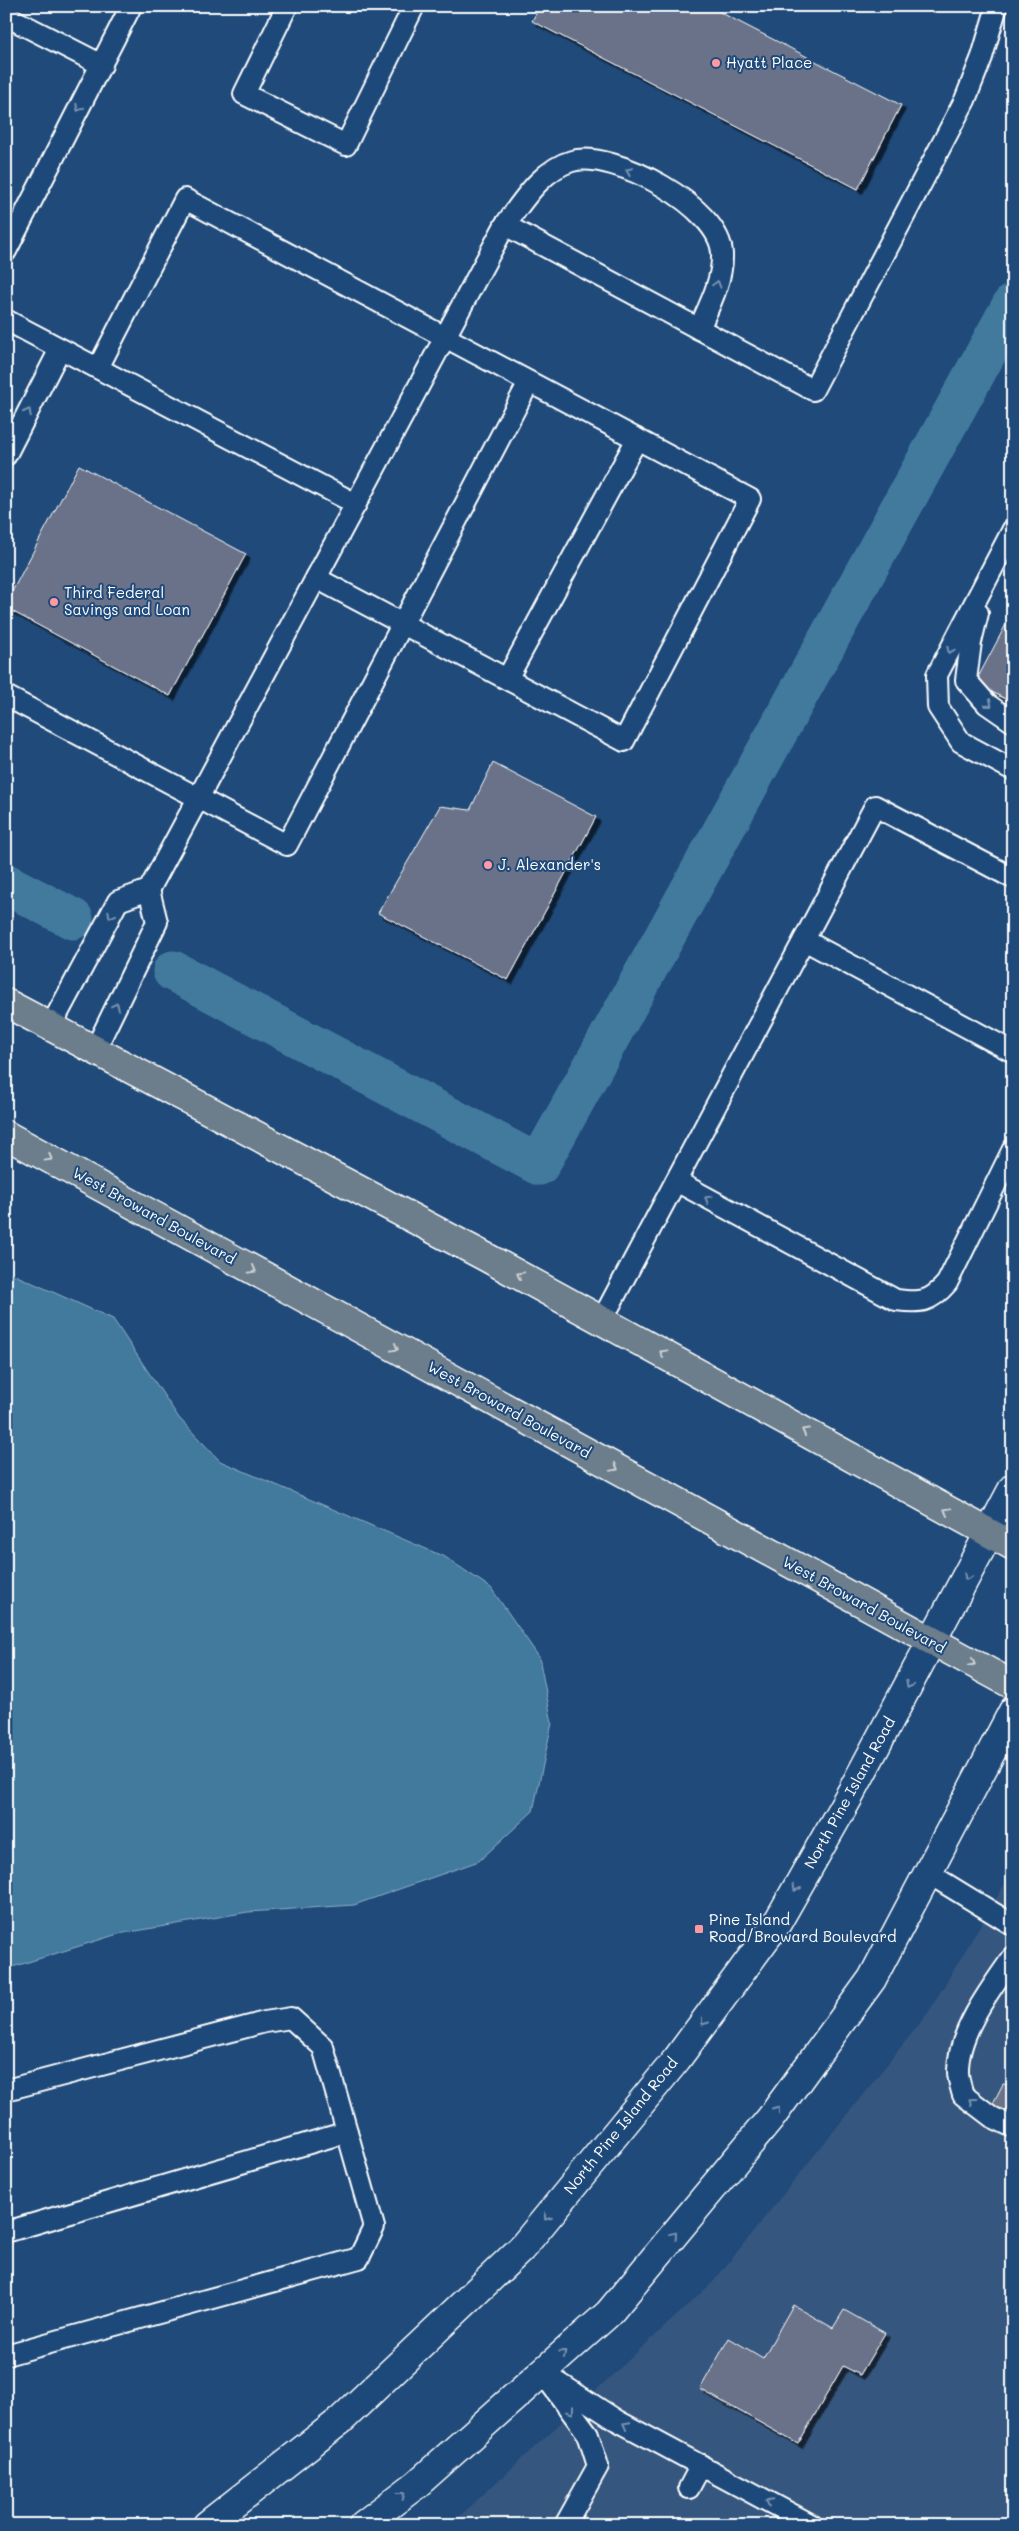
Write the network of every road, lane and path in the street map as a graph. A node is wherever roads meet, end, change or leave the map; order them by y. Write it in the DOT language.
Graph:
graph roads {
  1 [pos="132,6"];
  2 [pos="287,6"];
  3 [pos="414,6"];
  4 [pos="997,6"];
  5 [pos="6,16"];
  6 [pos="102,65"];
  7 [pos="505,225"];
  8 [pos="6,251"];
  9 [pos="6,320"];
  10 [pos="699,330"];
  11 [pos="444,337"];
  12 [pos="60,349"];
  13 [pos="98,368"];
  14 [pos="529,382"];
  15 [pos="637,439"];
  16 [pos="6,455"];
  17 [pos="356,504"];
  18 [pos="1013,529"];
  19 [pos="316,578"];
  20 [pos="986,579"];
  21 [pos="403,624"];
  22 [pos="507,679"];
  23 [pos="6,696"];
  24 [pos="1013,722"];
  25 [pos="1013,770"];
  26 [pos="199,798"];
  27 [pos="1013,878"];
  28 [pos="149,890"];
  29 [pos="804,940"];
  30 [pos="6,1003"];
  31 [pos="51,1026"];
  32 [pos="95,1050"];
  33 [pos="1013,1052"];
  34 [pos="6,1135"];
  35 [pos="1013,1149"];
  36 [pos="676,1182"];
  37 [pos="602,1320"];
  38 [pos="1013,1488"];
  39 [pos="1001,1540"];
  40 [pos="932,1642"];
  41 [pos="1013,1684"];
  42 [pos="1013,1711"];
  43 [pos="928,1873"];
  44 [pos="1013,1925"];
  45 [pos="1013,1957"];
  46 [pos="6,2090"];
  47 [pos="1013,2127"];
  48 [pos="347,2132"];
  49 [pos="6,2232"];
  50 [pos="6,2355"];
  51 [pos="542,2372"];
  52 [pos="702,2465"];
  53 [pos="689,2488"];
  54 [pos="207,2525"];
  55 [pos="363,2525"];
  56 [pos="565,2525"];
  57 [pos="812,2525"];
  1 -- 6 [label="lane"];
  2 -- 3 [label="lane"];
  4 -- 10 [label="lane"];
  5 -- 6 [label="lane"];
  6 -- 8 [label="lane, one-way"];
  7 -- 10 [label="lane"];
  10 -- 7 [label="lane, one-way"];
  7 -- 11 [label="lane"];
  9 -- 12 [label="lane"];
  11 -- 13 [label="lane"];
  11 -- 14 [label="lane"];
  11 -- 17 [label="lane"];
  12 -- 13 [label="lane"];
  16 -- 12 [label="lane, one-way"];
  13 -- 17 [label="lane"];
  14 -- 15 [label="lane"];
  14 -- 21 [label="lane"];
  15 -- 22 [label="lane"];
  15 -- 22 [label="lane"];
  17 -- 19 [label="lane"];
  18 -- 20 [label="lane"];
  19 -- 21 [label="lane"];
  19 -- 26 [label="lane"];
  20 -- 24 [label="lane, one-way"];
  20 -- 25 [label="lane, one-way"];
  21 -- 22 [label="lane"];
  21 -- 26 [label="lane"];
  23 -- 26 [label="lane"];
  26 -- 28 [label="lane"];
  27 -- 29 [label="lane"];
  28 -- 31 [label="lane, one-way"];
  32 -- 28 [label="lane, one-way"];
  29 -- 33 [label="lane"];
  29 -- 36 [label="lane"];
  30 -- 31 [label="main road"];
  31 -- 32 [label="main road"];
  37 -- 32 [label="main road, one-way"];
  34 -- 40 [label="main road, West Broward Boulevard, one-way"];
  35 -- 36 [label="lane, one-way"];
  36 -- 37 [label="lane"];
  39 -- 37 [label="main road, one-way"];
  38 -- 39 [label="main road, North Pine Island Road"];
  39 -- 40 [label="main road, North Pine Island Road, one-way"];
  40 -- 41 [label="main road, West Broward Boulevard, one-way"];
  40 -- 54 [label="main road, North Pine Island Road, one-way"];
  42 -- 43 [label="main road"];
  43 -- 44 [label="lane"];
  51 -- 43 [label="main road, one-way"];
  47 -- 45 [label="lane, one-way"];
  46 -- 48 [label="lane"];
  48 -- 49 [label="lane"];
  48 -- 50 [label="lane"];
  52 -- 51 [label="lane, one-way"];
  55 -- 51 [label="main road, one-way"];
  51 -- 56 [label="lane, one-way"];
  52 -- 53 [label="lane"];
  57 -- 52 [label="lane, one-way"];
}
